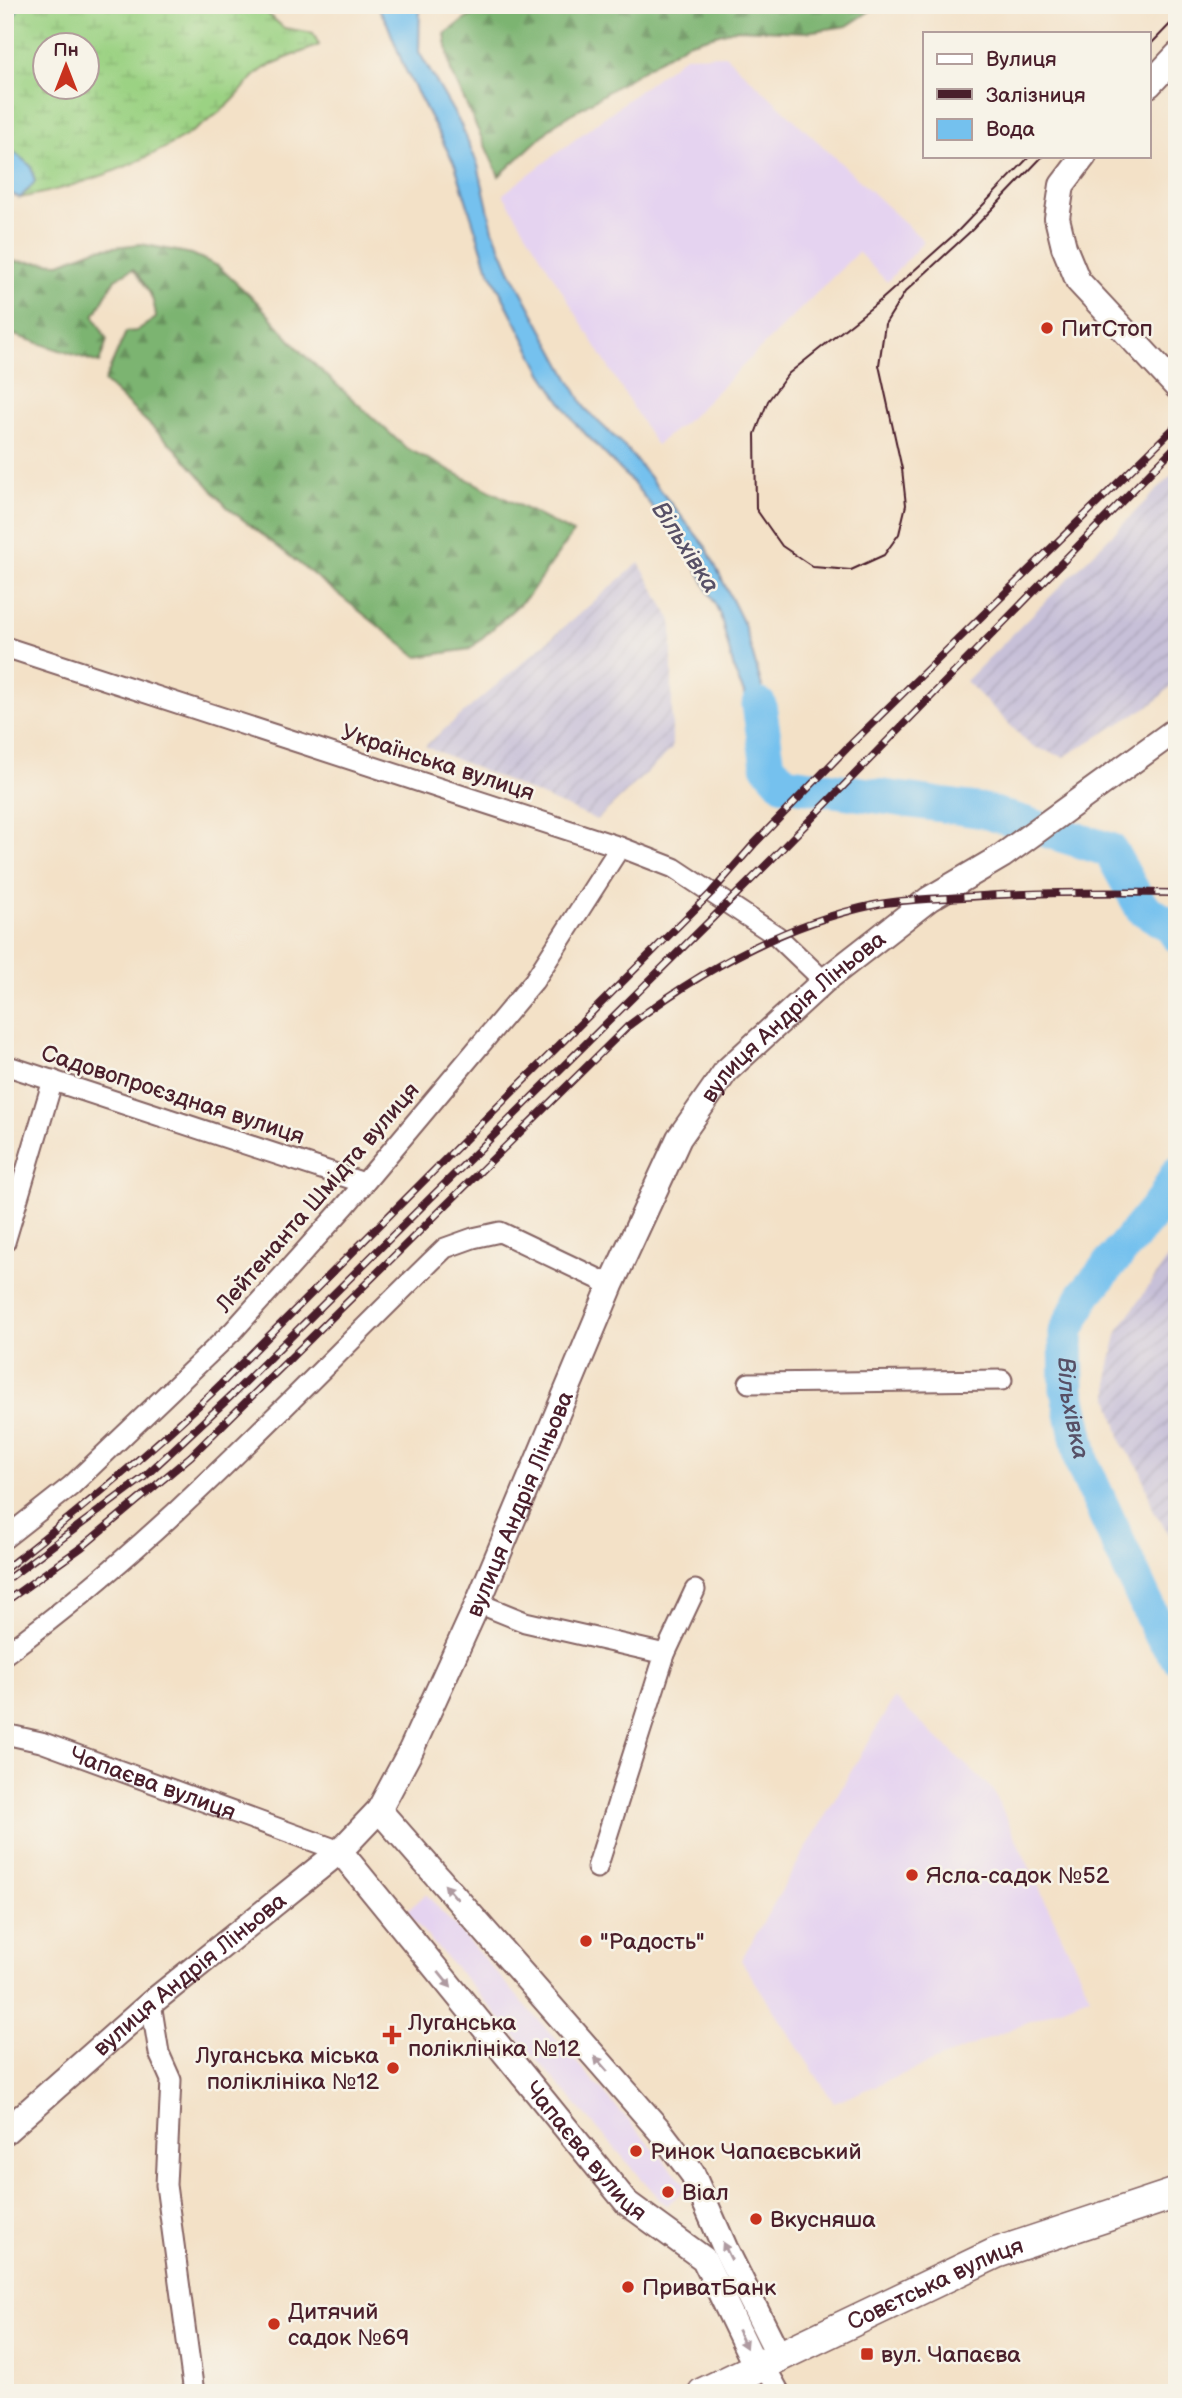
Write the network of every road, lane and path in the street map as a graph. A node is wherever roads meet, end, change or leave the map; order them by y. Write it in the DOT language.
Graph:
graph roads {
  1 [pos="1177,55"];
  2 [pos="1150,84"];
  3 [pos="1082,158"];
  4 [pos="1177,387"];
  5 [pos="5,647"];
  6 [pos="1177,729"];
  7 [pos="620,847"];
  8 [pos="824,982"];
  9 [pos="5,1065"];
  10 [pos="52,1080"];
  11 [pos="364,1183"];
  12 [pos="5,1242"];
  13 [pos="611,1286"];
  14 [pos="1002,1380"];
  15 [pos="749,1383"];
  16 [pos="5,1538"];
  17 [pos="695,1590"];
  18 [pos="478,1603"];
  19 [pos="5,1654"];
  20 [pos="665,1654"];
  21 [pos="5,1734"];
  22 [pos="379,1810"];
  23 [pos="340,1851"];
  24 [pos="597,1868"];
  25 [pos="151,2003"];
  26 [pos="5,2132"];
  27 [pos="1177,2193"];
  28 [pos="766,2362"];
  29 [pos="194,2393"];
  30 [pos="703,2393"];
  31 [pos="780,2393"];
  1 -- 2 [label="street"];
  3 -- 4 [label="street"];
  5 -- 7 [label="street, Українська вулиця"];
  6 -- 8 [label="street, вулиця Андрія Ліньова"];
  7 -- 8 [label="street, Українська вулиця"];
  7 -- 11 [label="street, Лейтенанта Шмідта вулиця"];
  8 -- 13 [label="street, вулиця Андрія Ліньова"];
  9 -- 10 [label="street, Садовопроєздная вулиця"];
  10 -- 11 [label="street, Садовопроєздная вулиця"];
  10 -- 12 [label="street"];
  11 -- 16 [label="street, Лейтенанта Шмідта вулиця"];
  13 -- 18 [label="street, вулиця Андрія Ліньова"];
  13 -- 19 [label="street"];
  14 -- 15 [label="street"];
  17 -- 20 [label="street"];
  18 -- 20 [label="street"];
  18 -- 22 [label="street, вулиця Андрія Ліньова"];
  20 -- 24 [label="street"];
  21 -- 23 [label="street, Чапаєва вулиця"];
  22 -- 23 [label="street, вулиця Андрія Ліньова"];
  28 -- 22 [label="street, Чапаєва вулиця, one-way"];
  23 -- 25 [label="street, вулиця Андрія Ліньова"];
  23 -- 28 [label="street, Чапаєва вулиця, one-way"];
  25 -- 26 [label="street, вулиця Андрія Ліньова"];
  25 -- 29 [label="street"];
  27 -- 28 [label="main road, Совєтська вулиця"];
  28 -- 30 [label="main road, Совєтська вулиця"];
  28 -- 31 [label="street, Чапаєва вулиця"];
}
